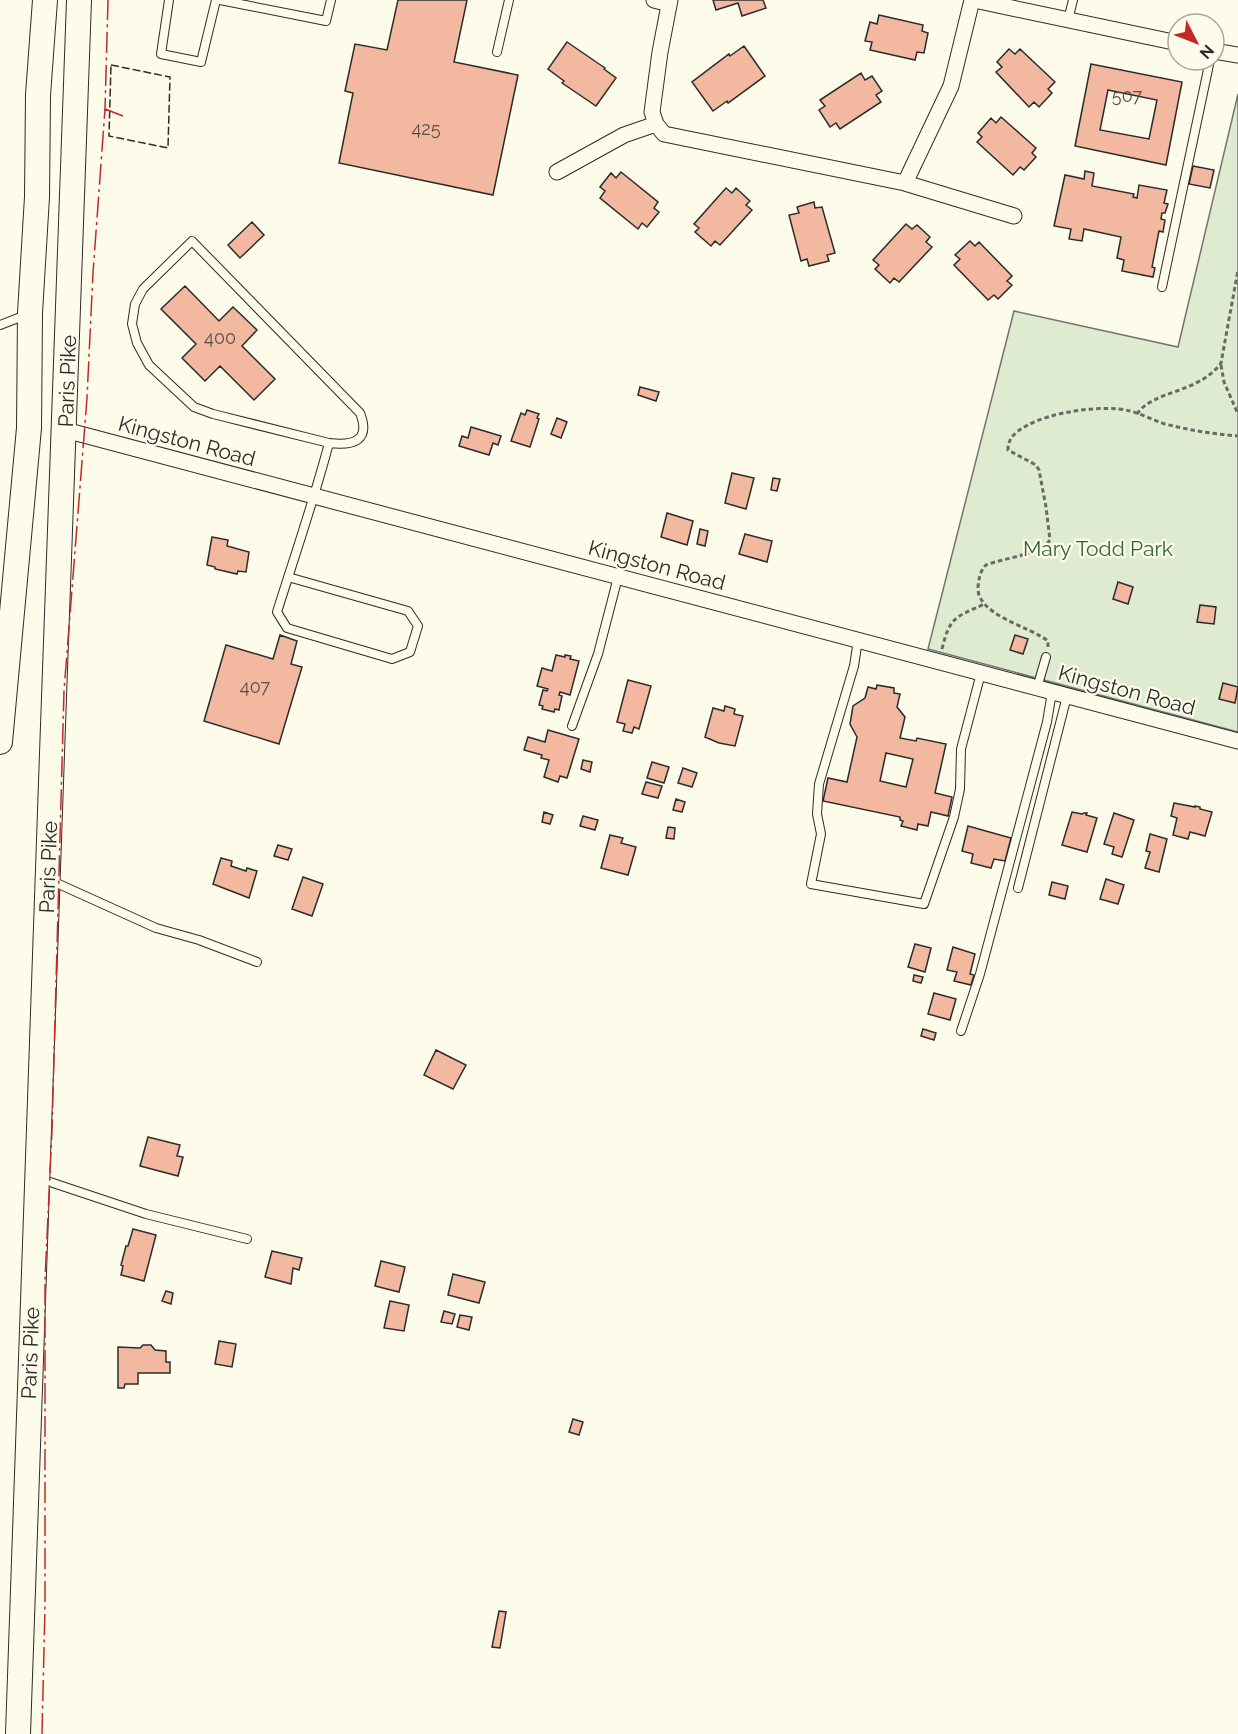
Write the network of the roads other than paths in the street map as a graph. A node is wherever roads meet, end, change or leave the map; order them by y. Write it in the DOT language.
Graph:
graph roads {
  1 [pos="45,0"];
  2 [pos="79,0"];
  3 [pos="169,0"];
  4 [pos="218,0"];
  5 [pos="331,0"];
  6 [pos="509,0"];
  7 [pos="973,0"];
  8 [pos="1073,0"];
  9 [pos="664,1"];
  10 [pos="1068,20"];
  11 [pos="1166,40"];
  12 [pos="497,52"];
  13 [pos="1207,72"];
  14 [pos="656,124"];
  15 [pos="557,172"];
  16 [pos="905,183"];
  17 [pos="1014,216"];
  18 [pos="1162,287"];
  19 [pos="30,313"];
  20 [pos="0,325"];
  21 [pos="29,428"];
  22 [pos="65,430"];
  23 [pos="329,443"];
  24 [pos="315,496"];
  25 [pos="288,577"];
  26 [pos="618,577"];
  27 [pos="858,640"];
  28 [pos="1046,657"];
  29 [pos="981,673"];
  30 [pos="1052,692"];
  31 [pos="572,726"];
  32 [pos="1238,741"];
  33 [pos="0,742"];
  34 [pos="48,879"];
  35 [pos="1018,888"];
  36 [pos="257,962"];
  37 [pos="961,1031"];
  38 [pos="36,1178"];
  39 [pos="247,1239"];
  40 [pos="18,1734"];
  1 -- 19 [label="highway, Paris Pike"];
  2 -- 22 [label="highway, Paris Pike"];
  3 -- 4 [label="lane"];
  4 -- 5 [label="lane"];
  6 -- 12 [label="lane"];
  7 -- 10 [label="street"];
  7 -- 16 [label="street"];
  8 -- 10 [label="lane"];
  9 -- 14 [label="street"];
  10 -- 11 [label="street"];
  13 -- 18 [label="lane"];
  14 -- 15 [label="street"];
  14 -- 16 [label="street"];
  16 -- 17 [label="street"];
  19 -- 20 [label="lane"];
  19 -- 21 [label="highway, Paris Pike"];
  21 -- 22 [label="highway"];
  21 -- 33 [label="highway, Paris Pike"];
  22 -- 24 [label="street, Kingston Road"];
  22 -- 34 [label="highway, Paris Pike"];
  23 -- 23 [label="lane"];
  23 -- 24 [label="lane"];
  24 -- 25 [label="lane"];
  24 -- 26 [label="street, Kingston Road"];
  25 -- 25 [label="lane"];
  26 -- 27 [label="street, Kingston Road"];
  26 -- 31 [label="lane"];
  27 -- 29 [label="street, Kingston Road"];
  27 -- 29 [label="lane"];
  28 -- 30 [label="lane"];
  29 -- 30 [label="street, Kingston Road"];
  30 -- 32 [label="street, Kingston Road"];
  30 -- 35 [label="lane"];
  30 -- 37 [label="lane"];
  34 -- 36 [label="lane"];
  34 -- 38 [label="highway, Paris Pike"];
  38 -- 39 [label="lane"];
  38 -- 40 [label="highway, Paris Pike"];
}
